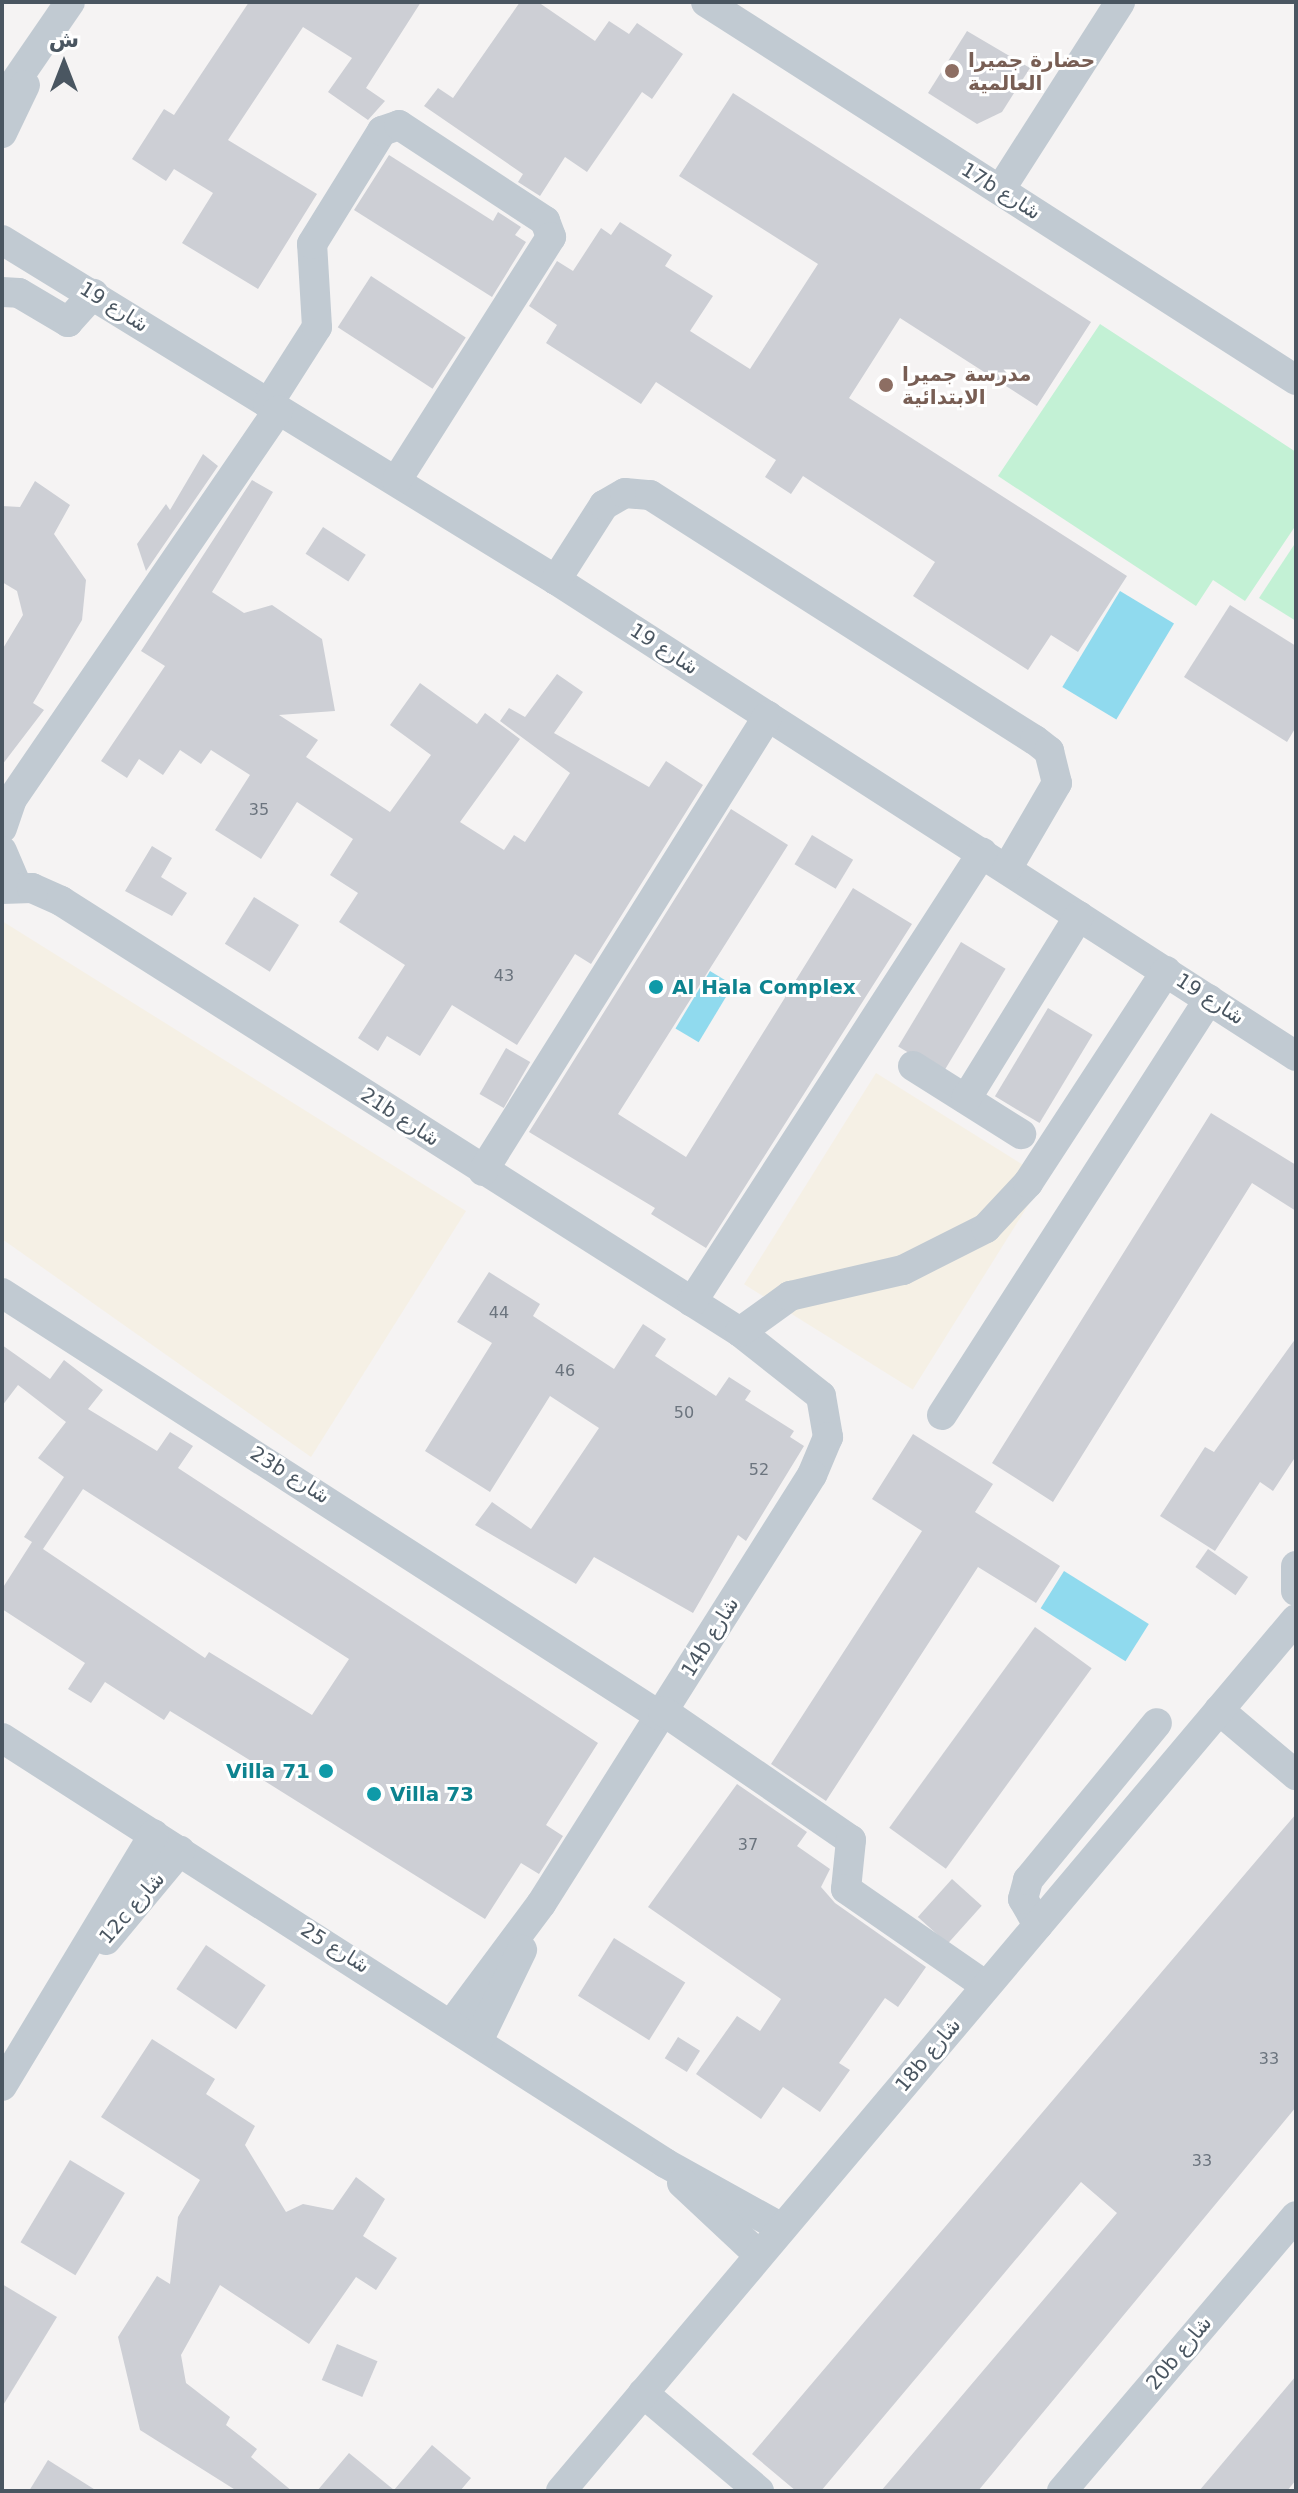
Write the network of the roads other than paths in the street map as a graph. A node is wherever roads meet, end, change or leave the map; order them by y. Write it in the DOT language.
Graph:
graph roads {
  1 [pos="70,2"];
  2 [pos="706,2"];
  3 [pos="1120,2"];
  4 [pos="32,63"];
  5 [pos="2,78"];
  6 [pos="2,101"];
  7 [pos="2,133"];
  8 [pos="1000,190"];
  9 [pos="2,232"];
  10 [pos="14,247"];
  11 [pos="2,292"];
  12 [pos="93,294"];
  13 [pos="1296,380"];
  14 [pos="273,407"];
  15 [pos="397,480"];
  16 [pos="556,580"];
  17 [pos="768,716"];
  18 [pos="2,828"];
  19 [pos="2,851"];
  20 [pos="995,861"];
  21 [pos="9,888"];
  22 [pos="1079,916"];
  23 [pos="1166,971"];
  24 [pos="1209,999"];
  25 [pos="1296,1056"];
  26 [pos="913,1066"];
  27 [pos="966,1099"];
  28 [pos="1021,1134"];
  29 [pos="483,1171"];
  30 [pos="2,1293"];
  31 [pos="692,1302"];
  32 [pos="740,1332"];
  33 [pos="792,1367"];
  34 [pos="942,1415"];
  35 [pos="1296,1566"];
  36 [pos="1296,1591"];
  37 [pos="1296,1619"];
  38 [pos="666,1706"];
  39 [pos="1219,1710"];
  40 [pos="1157,1723"];
  41 [pos="2,1738"];
  42 [pos="1296,1775"];
  43 [pos="154,1834"];
  44 [pos="180,1851"];
  45 [pos="541,1904"];
  46 [pos="1038,1925"];
  47 [pos="81,1963"];
  48 [pos="986,1986"];
  49 [pos="453,2022"];
  50 [pos="479,2039"];
  51 [pos="2,2086"];
  52 [pos="665,2163"];
  53 [pos="1296,2216"];
  54 [pos="782,2228"];
  55 [pos="759,2255"];
  56 [pos="643,2393"];
  57 [pos="561,2491"];
  58 [pos="759,2491"];
  59 [pos="1062,2491"];
  1 -- 4 [label="street"];
  2 -- 8 [label="street, 17b شارع"];
  3 -- 8 [label="street"];
  4 -- 5 [label="street"];
  4 -- 6 [label="street"];
  4 -- 7 [label="street"];
  8 -- 13 [label="street, 17b شارع"];
  9 -- 10 [label="street, شارع 19"];
  10 -- 12 [label="street, شارع 19"];
  11 -- 12 [label="street"];
  12 -- 14 [label="street, شارع 19"];
  14 -- 15 [label="street, شارع 19"];
  14 -- 15 [label="street"];
  14 -- 18 [label="street"];
  15 -- 16 [label="street, شارع 19"];
  16 -- 17 [label="street, شارع 19"];
  16 -- 20 [label="street"];
  17 -- 20 [label="street, شارع 19"];
  17 -- 29 [label="street"];
  19 -- 21 [label="street"];
  20 -- 22 [label="street, شارع 19"];
  20 -- 31 [label="street"];
  21 -- 29 [label="street, 21b شارع"];
  22 -- 23 [label="street, شارع 19"];
  22 -- 27 [label="street"];
  23 -- 24 [label="street, شارع 19"];
  23 -- 32 [label="street"];
  24 -- 25 [label="street, شارع 19"];
  24 -- 34 [label="street"];
  26 -- 27 [label="street"];
  27 -- 28 [label="street"];
  29 -- 31 [label="street, 21b شارع"];
  30 -- 38 [label="street, 23b شارع"];
  31 -- 32 [label="street, 21b شارع"];
  32 -- 33 [label="street, 21b شارع"];
  33 -- 38 [label="street, 14b شارع"];
  35 -- 36 [label="street"];
  37 -- 39 [label="street, 18b شارع"];
  38 -- 45 [label="street, 14b شارع"];
  38 -- 48 [label="street, 23b شارع"];
  39 -- 42 [label="street"];
  39 -- 46 [label="street, 18b شارع"];
  40 -- 46 [label="street"];
  41 -- 43 [label="street, شارع 25"];
  43 -- 44 [label="street, شارع 25"];
  43 -- 47 [label="street, 12c شارع"];
  44 -- 47 [label="street, 12c شارع"];
  44 -- 49 [label="street, شارع 25"];
  45 -- 49 [label="street, 14b شارع"];
  45 -- 50 [label="street, 14b شارع"];
  46 -- 48 [label="street, 18b شارع"];
  47 -- 51 [label="street, 12c شارع"];
  48 -- 54 [label="street, 18b شارع"];
  49 -- 50 [label="street, شارع 25"];
  50 -- 52 [label="street, شارع 25"];
  52 -- 54 [label="street, شارع 25"];
  52 -- 55 [label="street, شارع 25"];
  53 -- 59 [label="street, 20b شارع"];
  54 -- 55 [label="street, 18b شارع"];
  55 -- 56 [label="street, 18b شارع"];
  56 -- 57 [label="street, 18b شارع"];
  56 -- 58 [label="street"];
}
